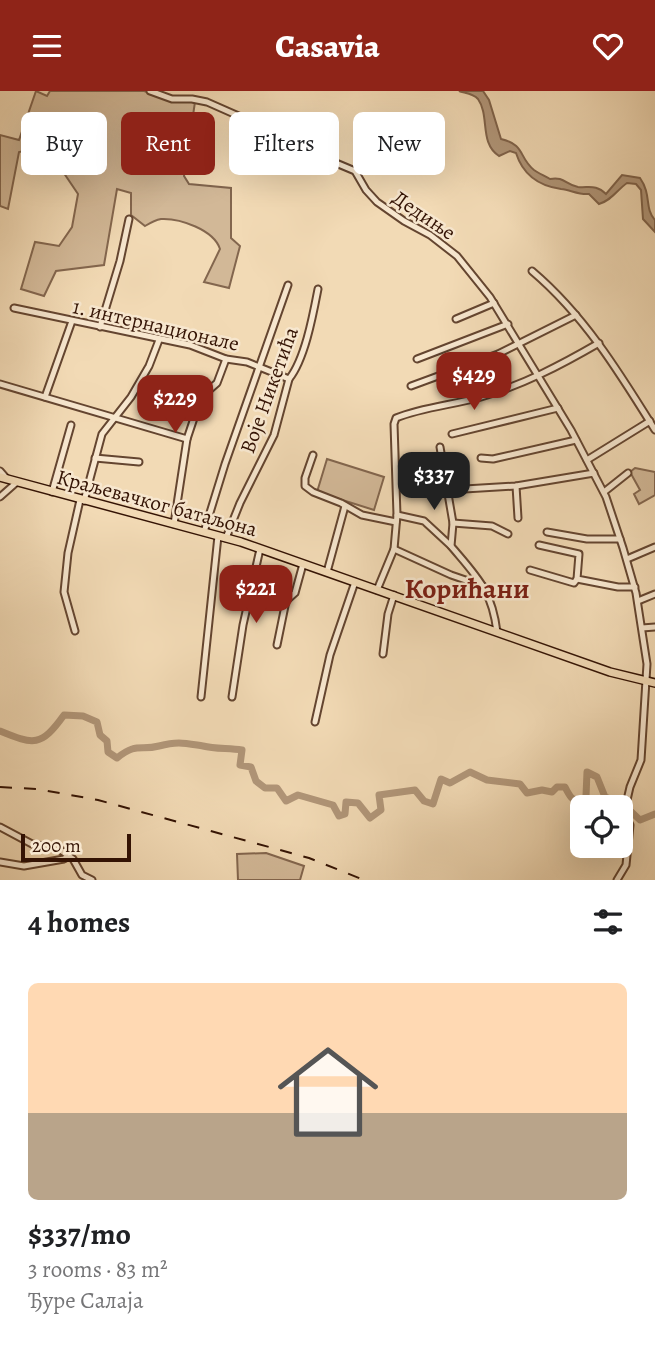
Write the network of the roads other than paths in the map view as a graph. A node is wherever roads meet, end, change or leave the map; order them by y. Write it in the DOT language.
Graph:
graph roads {
  1 [pos="150,91"];
  2 [pos="128,219"];
  3 [pos="531,271"];
  4 [pos="288,285"];
  5 [pos="318,289"];
  6 [pos="494,303"];
  7 [pos="14,308"];
  8 [pos="576,315"];
  9 [pos="456,319"];
  10 [pos="72,321"];
  11 [pos="508,324"];
  12 [pos="100,327"];
  13 [pos="159,340"];
  14 [pos="599,343"];
  15 [pos="520,344"];
  16 [pos="226,359"];
  17 [pos="417,359"];
  18 [pos="261,368"];
  19 [pos="539,376"];
  20 [pos="289,379"];
  21 [pos="0,384"];
  22 [pos="411,386"];
  23 [pos="45,397"];
  24 [pos="558,408"];
  25 [pos="114,418"];
  26 [pos="650,421"];
  27 [pos="71,425"];
  28 [pos="655,430"];
  29 [pos="452,434"];
  30 [pos="187,439"];
  31 [pos="576,440"];
  32 [pos="440,447"];
  33 [pos="313,455"];
  34 [pos="95,458"];
  35 [pos="481,458"];
  36 [pos="587,460"];
  37 [pos="139,463"];
  38 [pos="0,471"];
  39 [pos="594,473"];
  40 [pos="628,473"];
  41 [pos="4,478"];
  42 [pos="18,482"];
  43 [pos="516,486"];
  44 [pos="448,491"];
  45 [pos="52,492"];
  46 [pos="604,492"];
  47 [pos="0,496"];
  48 [pos="82,500"];
  49 [pos="345,506"];
  50 [pos="397,515"];
  51 [pos="518,518"];
  52 [pos="396,522"];
  53 [pos="453,523"];
  54 [pos="174,524"];
  55 [pos="204,532"];
  56 [pos="547,532"];
  57 [pos="508,534"];
  58 [pos="222,537"];
  59 [pos="620,539"];
  60 [pos="539,545"];
  61 [pos="451,546"];
  62 [pos="655,547"];
  63 [pos="260,549"];
  64 [pos="394,549"];
  65 [pos="626,559"];
  66 [pos="303,564"];
  67 [pos="530,570"];
  68 [pos="327,572"];
  69 [pos="577,579"];
  70 [pos="355,582"];
  71 [pos="483,586"];
  72 [pos="635,587"];
  73 [pos="377,590"];
  74 [pos="655,594"];
  75 [pos="394,595"];
  76 [pos="638,601"];
  77 [pos="655,627"];
  78 [pos="642,628"];
  79 [pos="75,631"];
  80 [pos="497,632"];
  81 [pos="277,645"];
  82 [pos="383,654"];
  83 [pos="651,682"];
  84 [pos="201,697"];
  85 [pos="232,697"];
  86 [pos="314,722"];
  87 [pos="0,827"];
  88 [pos="69,856"];
  89 [pos="0,862"];
  90 [pos="92,880"];
  91 [pos="617,880"];
  1 -- 6 [label="street, Дедиње"];
  2 -- 12 [label="street"];
  3 -- 8 [label="street"];
  4 -- 18 [label="street"];
  5 -- 20 [label="street, Воје Никетића"];
  6 -- 9 [label="street"];
  6 -- 11 [label="street, Дедиње"];
  7 -- 10 [label="street, 1. интернационале"];
  8 -- 14 [label="street"];
  8 -- 15 [label="street"];
  10 -- 12 [label="street, 1. интернационале"];
  10 -- 23 [label="street"];
  11 -- 15 [label="street, Дедиње"];
  11 -- 17 [label="street"];
  12 -- 13 [label="street, 1. интернационале"];
  13 -- 16 [label="street, 1. интернационале"];
  13 -- 25 [label="street"];
  14 -- 19 [label="street"];
  14 -- 26 [label="street"];
  15 -- 19 [label="street, Дедиње"];
  15 -- 22 [label="street"];
  16 -- 18 [label="street, 1. интернационале"];
  16 -- 30 [label="street"];
  18 -- 20 [label="street, 1. интернационале"];
  18 -- 55 [label="street"];
  19 -- 24 [label="street, Дедиње"];
  19 -- 50 [label="street"];
  20 -- 58 [label="street, Воје Никетића"];
  21 -- 23 [label="street"];
  23 -- 25 [label="street"];
  24 -- 29 [label="street"];
  24 -- 31 [label="street, Дедиње"];
  25 -- 30 [label="street"];
  25 -- 34 [label="street"];
  26 -- 28 [label="street"];
  26 -- 36 [label="street"];
  27 -- 45 [label="street"];
  30 -- 54 [label="street"];
  31 -- 35 [label="street"];
  31 -- 36 [label="street, Дедиње"];
  32 -- 44 [label="street"];
  33 -- 49 [label="street"];
  34 -- 37 [label="street"];
  34 -- 48 [label="street"];
  36 -- 39 [label="street, Дедиње"];
  38 -- 41 [label="street"];
  39 -- 43 [label="street"];
  39 -- 46 [label="street, Дедиње"];
  40 -- 46 [label="street"];
  41 -- 42 [label="main road, Краљевачког батаљона"];
  42 -- 45 [label="main road, Краљевачког батаљона"];
  42 -- 47 [label="street"];
  43 -- 44 [label="street"];
  43 -- 51 [label="street"];
  44 -- 53 [label="street"];
  45 -- 48 [label="main road, Краљевачког батаљона"];
  46 -- 59 [label="street, Дедиње"];
  48 -- 54 [label="main road, Краљевачког батаљона"];
  48 -- 79 [label="street"];
  49 -- 52 [label="street"];
  49 -- 68 [label="street"];
  50 -- 52 [label="street"];
  50 -- 61 [label="street"];
  52 -- 64 [label="street"];
  53 -- 57 [label="street"];
  53 -- 61 [label="street"];
  54 -- 55 [label="main road, Краљевачког батаљона"];
  55 -- 58 [label="main road, Краљевачког батаљона"];
  56 -- 59 [label="street"];
  58 -- 63 [label="main road, Краљевачког батаљона"];
  58 -- 84 [label="street, Воје Никетића"];
  59 -- 65 [label="street, Дедиње"];
  60 -- 69 [label="street"];
  61 -- 71 [label="street"];
  62 -- 65 [label="street"];
  63 -- 66 [label="main road, Краљевачког батаљона"];
  63 -- 85 [label="street"];
  64 -- 71 [label="street"];
  64 -- 73 [label="street"];
  65 -- 72 [label="street, Дедиње"];
  66 -- 68 [label="main road, Краљевачког батаљона"];
  66 -- 81 [label="street"];
  67 -- 69 [label="street"];
  68 -- 70 [label="main road, Краљевачког батаљона"];
  69 -- 72 [label="street"];
  70 -- 73 [label="main road, Краљевачког батаљона"];
  70 -- 86 [label="street"];
  71 -- 80 [label="street"];
  72 -- 76 [label="street, Дедиње"];
  73 -- 75 [label="main road, Краљевачког батаљона"];
  74 -- 76 [label="street"];
  75 -- 80 [label="main road, Краљевачког батаљона"];
  75 -- 82 [label="street"];
  76 -- 78 [label="street, Дедиње"];
  77 -- 78 [label="street"];
  78 -- 83 [label="street, Дедиње"];
  80 -- 83 [label="main road, Краљевачког батаљона"];
  83 -- 91 [label="street, Дедиње"];
  87 -- 88 [label="street"];
  88 -- 89 [label="street"];
  88 -- 90 [label="street"];
}
